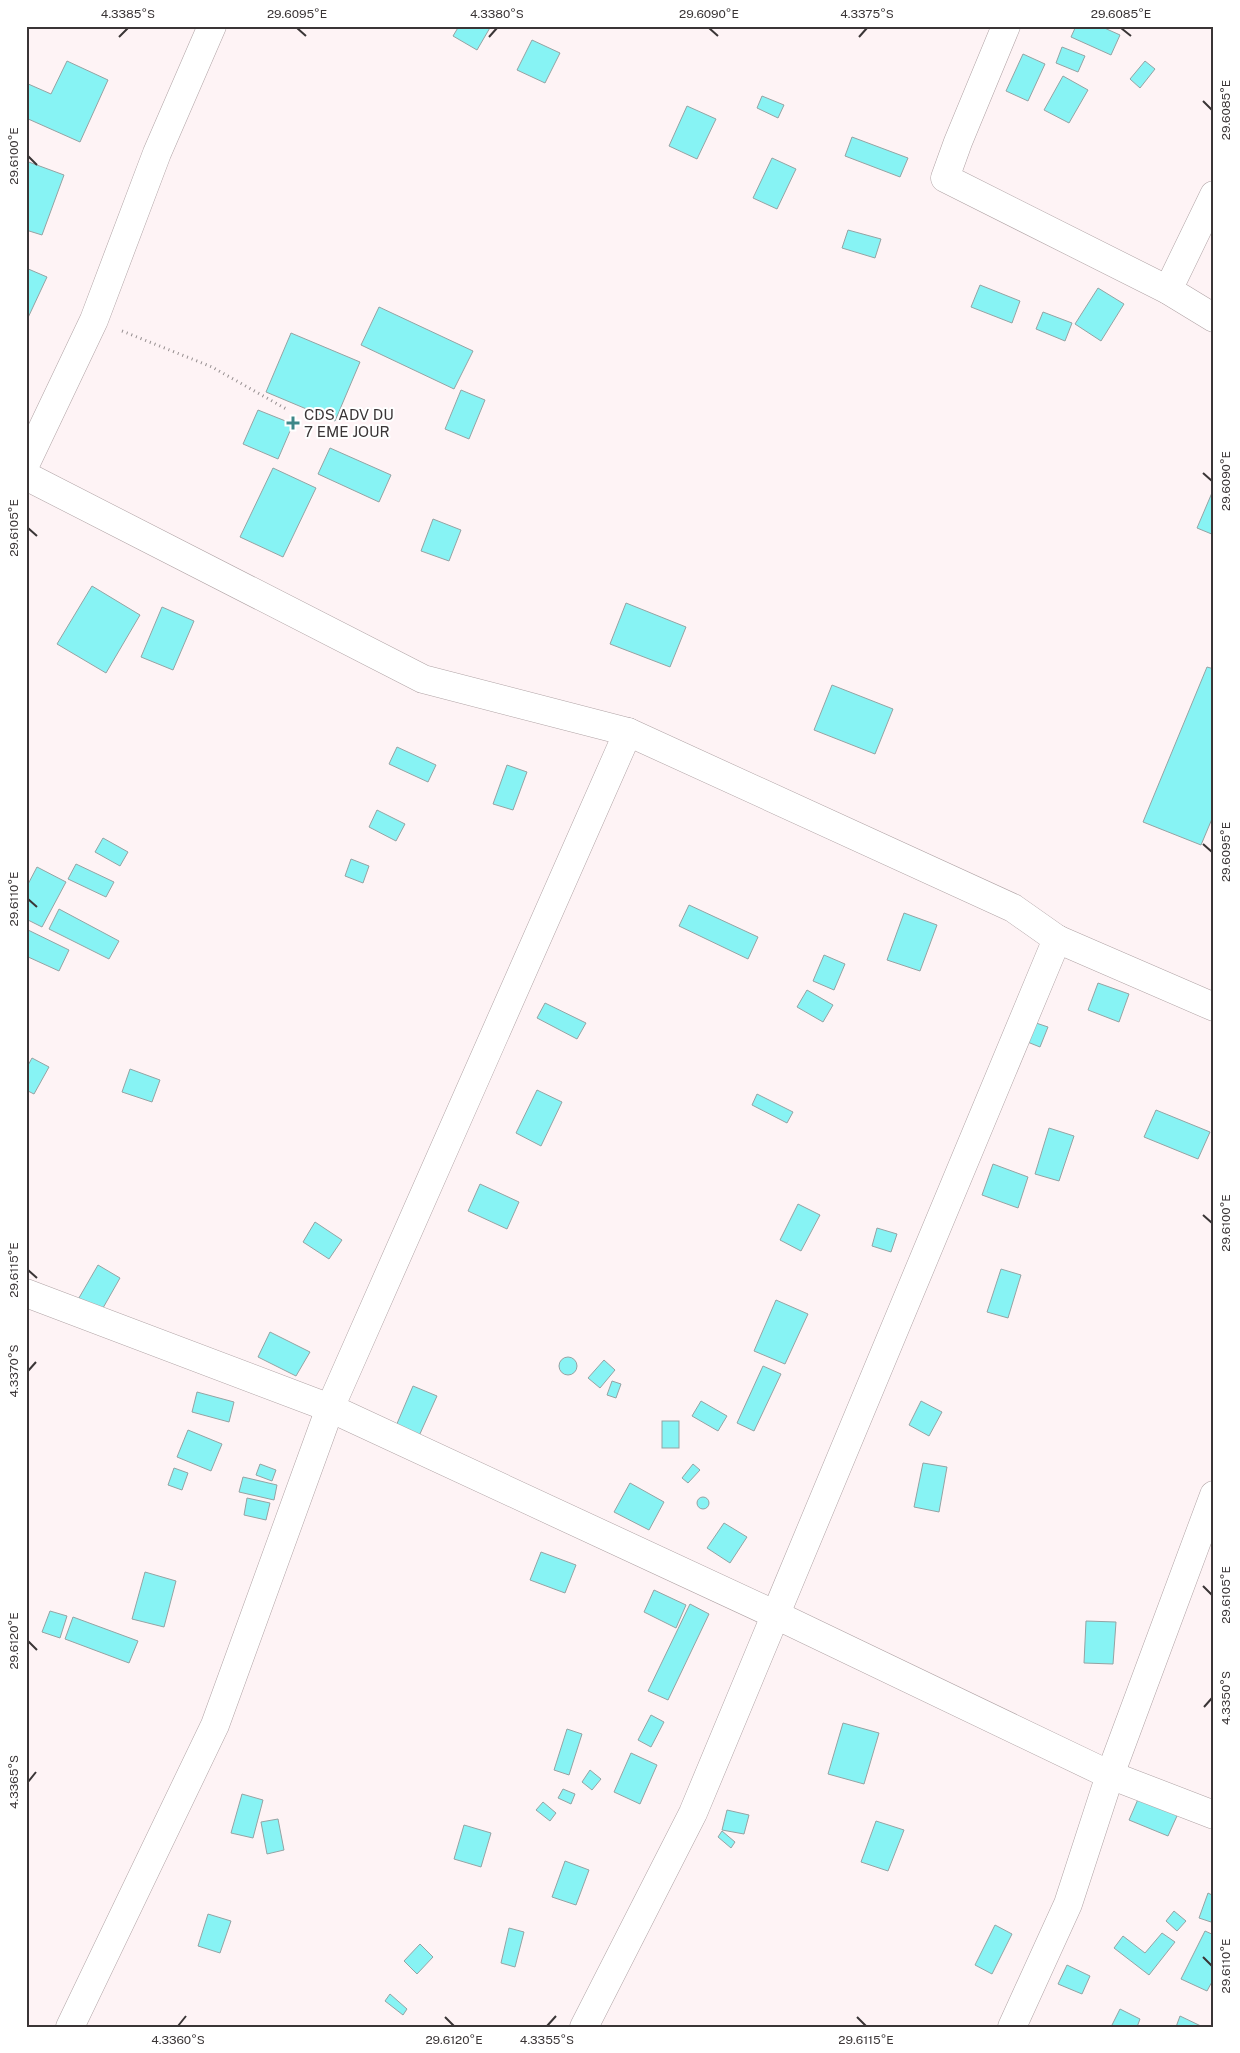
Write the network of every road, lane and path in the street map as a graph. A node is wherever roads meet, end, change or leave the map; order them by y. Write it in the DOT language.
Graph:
graph roads {
  1 [pos="212,26"];
  2 [pos="1006,26"];
  3 [pos="1214,196"];
  4 [pos="1168,290"];
  5 [pos="1214,318"];
  6 [pos="94,320"];
  7 [pos="288,410"];
  8 [pos="26,463"];
  9 [pos="26,476"];
  10 [pos="628,732"];
  11 [pos="1057,940"];
  12 [pos="1214,1007"];
  13 [pos="26,1293"];
  14 [pos="330,1408"];
  15 [pos="1214,1496"];
  16 [pos="776,1615"];
  17 [pos="1110,1775"];
  18 [pos="1214,1815"];
  19 [pos="70,2027"];
  20 [pos="584,2027"];
  21 [pos="1012,2027"];
  1 -- 6 [label="main road"];
  2 -- 4 [label="main road"];
  3 -- 4 [label="main road"];
  4 -- 5 [label="main road"];
  6 -- 7 [label="path"];
  6 -- 8 [label="main road"];
  9 -- 10 [label="main road"];
  10 -- 11 [label="main road"];
  10 -- 14 [label="main road"];
  11 -- 12 [label="main road"];
  11 -- 16 [label="main road"];
  13 -- 14 [label="main road"];
  14 -- 16 [label="main road"];
  14 -- 19 [label="main road"];
  15 -- 17 [label="main road"];
  16 -- 17 [label="main road"];
  16 -- 20 [label="main road"];
  17 -- 18 [label="main road"];
  17 -- 21 [label="main road"];
}
